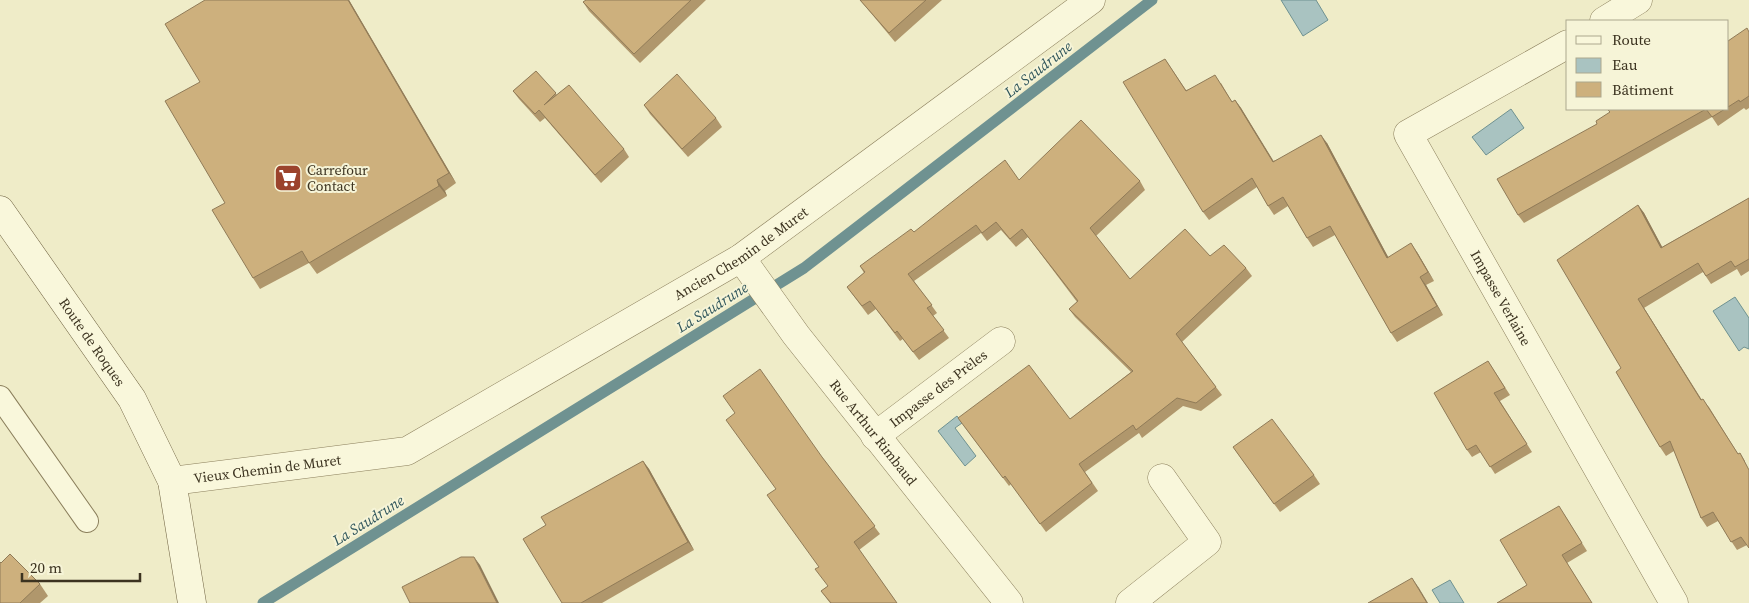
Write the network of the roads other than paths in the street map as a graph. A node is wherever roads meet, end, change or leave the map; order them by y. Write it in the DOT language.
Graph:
graph roads {
  1 [pos="1091,0"];
  2 [pos="1638,0"];
  3 [pos="1606,20"];
  4 [pos="1559,49"];
  5 [pos="1,212"];
  6 [pos="740,258"];
  7 [pos="1001,341"];
  8 [pos="0,397"];
  9 [pos="875,436"];
  10 [pos="362,457"];
  11 [pos="1162,478"];
  12 [pos="172,480"];
  13 [pos="87,521"];
  14 [pos="192,603"];
  15 [pos="1009,603"];
  16 [pos="1130,603"];
  17 [pos="1674,603"];
  1 -- 6 [label="street, Ancien Chemin de Muret"];
  2 -- 3 [label="street"];
  4 -- 17 [label="street, Impasse Verlaine"];
  5 -- 12 [label="street, Route de Roques"];
  6 -- 9 [label="street, Rue Arthur Rimbaud"];
  6 -- 10 [label="street, Ancien Chemin de Muret"];
  7 -- 9 [label="street, Impasse des Prèles"];
  8 -- 13 [label="lane"];
  9 -- 15 [label="street, Rue Arthur Rimbaud"];
  10 -- 12 [label="street, Vieux Chemin de Muret"];
  11 -- 16 [label="street"];
  12 -- 14 [label="street, Route de Roques"];
}
